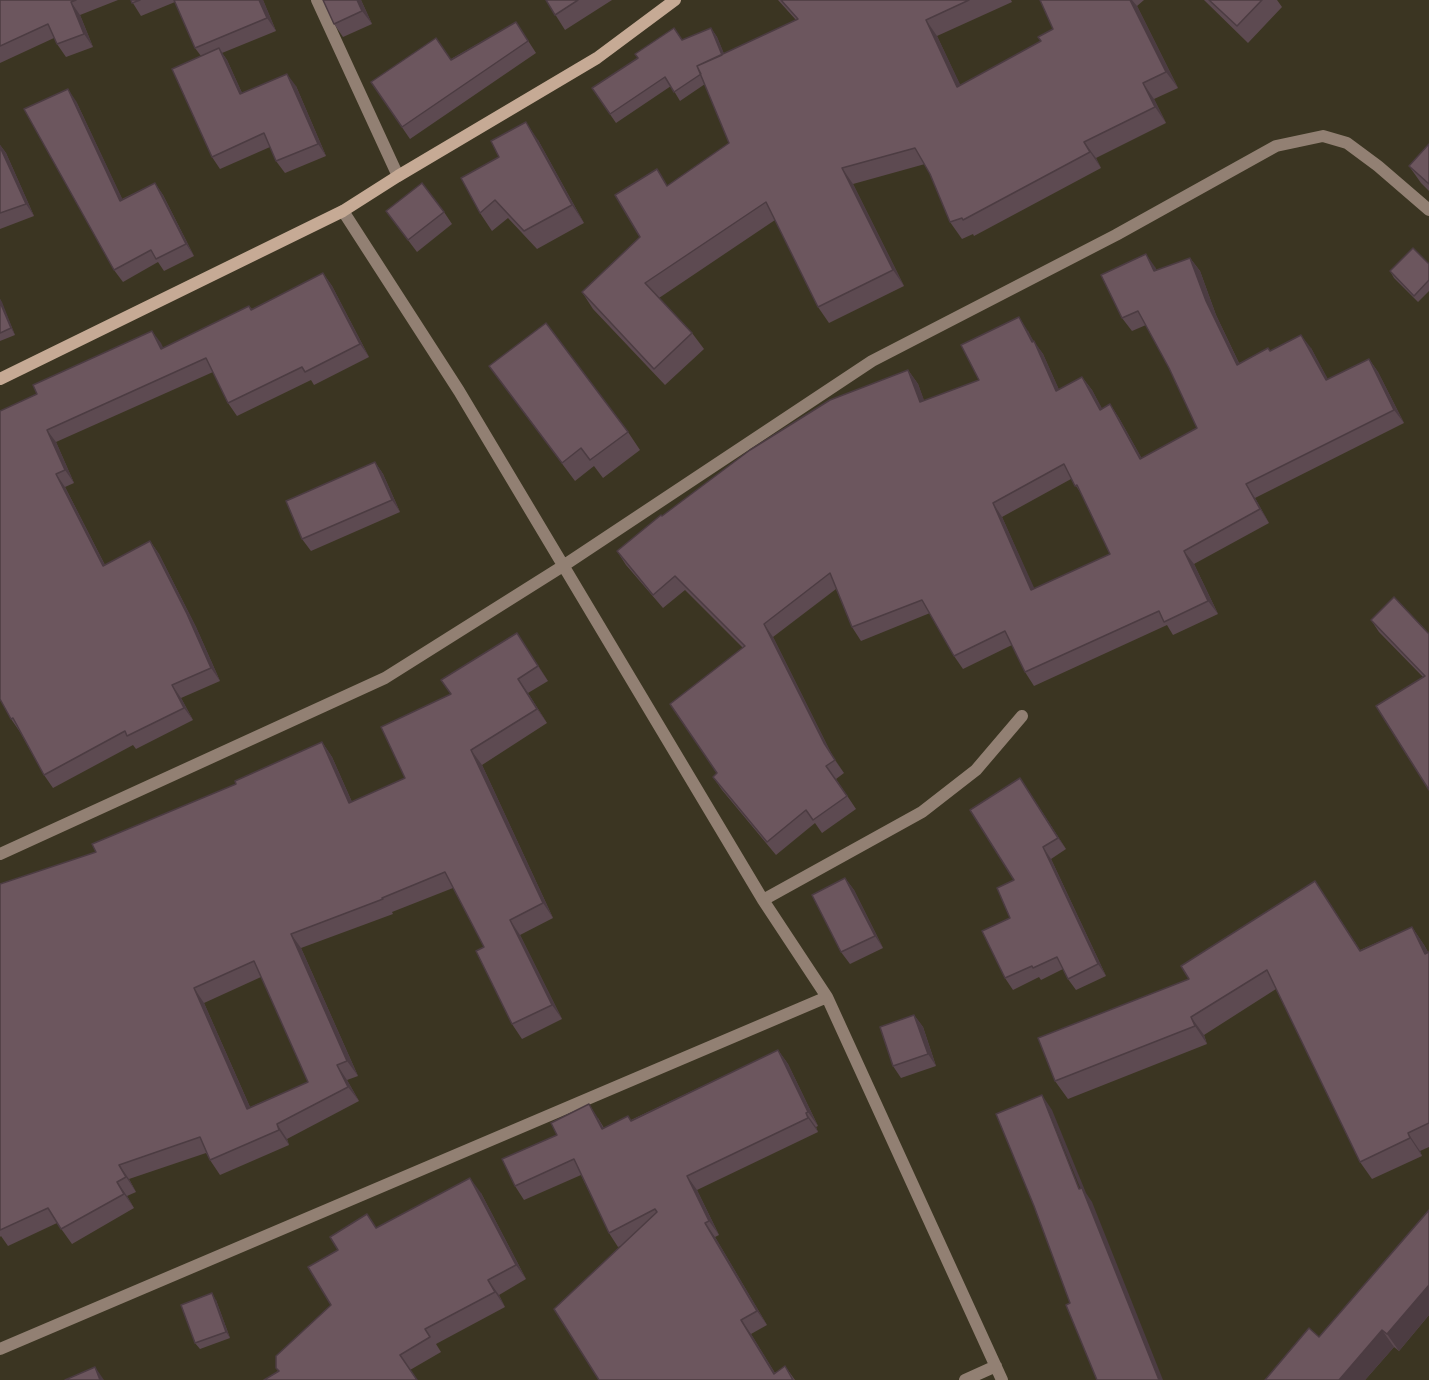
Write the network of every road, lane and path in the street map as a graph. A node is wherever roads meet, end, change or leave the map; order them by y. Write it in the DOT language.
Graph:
graph roads {
  1 [pos="317,0"];
  2 [pos="675,0"];
  3 [pos="398,176"];
  4 [pos="1429,210"];
  5 [pos="343,211"];
  6 [pos="0,379"];
  7 [pos="563,566"];
  8 [pos="1022,716"];
  9 [pos="0,854"];
  10 [pos="763,900"];
  11 [pos="827,997"];
  12 [pos="0,1349"];
  13 [pos="996,1366"];
  14 [pos="966,1380"];
  15 [pos="1002,1380"];
  1 -- 3 [label="street"];
  2 -- 3 [label="street"];
  3 -- 5 [label="street"];
  4 -- 7 [label="street"];
  5 -- 6 [label="street"];
  5 -- 7 [label="street"];
  7 -- 9 [label="street"];
  7 -- 10 [label="street"];
  8 -- 10 [label="street"];
  10 -- 11 [label="street"];
  11 -- 12 [label="street"];
  11 -- 13 [label="street"];
  13 -- 14 [label="street"];
  13 -- 15 [label="street"];
}
